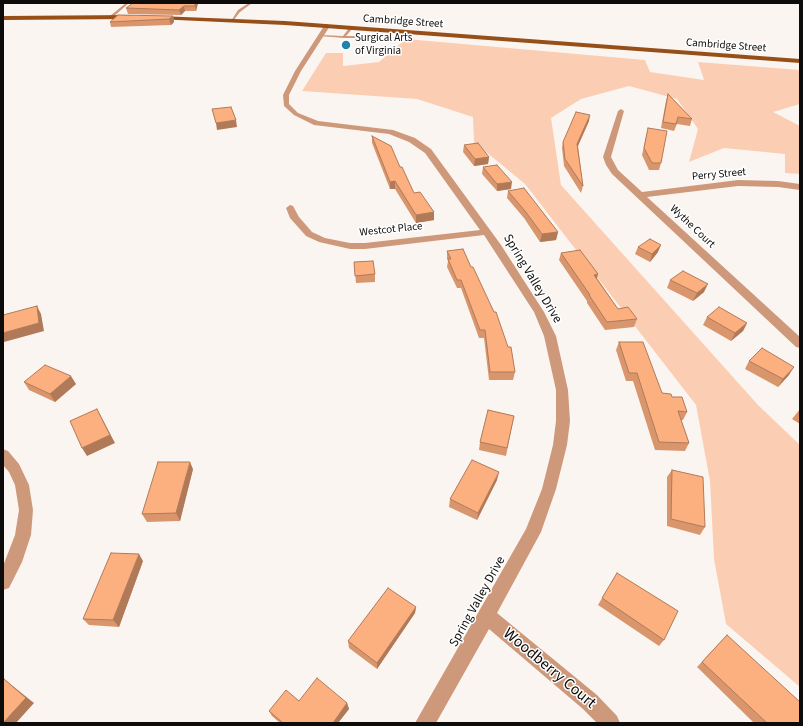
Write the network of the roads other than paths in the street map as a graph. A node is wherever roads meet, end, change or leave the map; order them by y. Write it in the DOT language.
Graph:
graph roads {
  1 [pos="128,3"];
  2 [pos="250,3"];
  3 [pos="111,17"];
  4 [pos="135,17"];
  5 [pos="151,17"];
  6 [pos="3,18"];
  7 [pos="232,20"];
  8 [pos="351,28"];
  9 [pos="324,31"];
  10 [pos="344,37"];
  11 [pos="360,38"];
  12 [pos="800,61"];
  13 [pos="621,111"];
  14 [pos="800,187"];
  15 [pos="639,195"];
  16 [pos="290,208"];
  17 [pos="487,232"];
  18 [pos="800,344"];
  19 [pos="3,455"];
  20 [pos="3,582"];
  21 [pos="487,616"];
  22 [pos="426,723"];
  23 [pos="610,723"];
  1 -- 3 [label="lane"];
  2 -- 7 [label="lane"];
  3 -- 4 [label="main road"];
  3 -- 6 [label="main road"];
  5 -- 7 [label="main road, Cambridge Street"];
  7 -- 9 [label="main road, Cambridge Street"];
  8 -- 9 [label="main road, Cambridge Street"];
  8 -- 10 [label="lane"];
  8 -- 12 [label="main road, Cambridge Street"];
  9 -- 10 [label="lane"];
  9 -- 17 [label="street, Spring Valley Drive"];
  10 -- 11 [label="lane"];
  13 -- 15 [label="street, Wythe Court"];
  14 -- 15 [label="street, Perry Street"];
  15 -- 18 [label="street, Wythe Court"];
  16 -- 17 [label="street, Westcot Place"];
  17 -- 21 [label="street, Spring Valley Drive"];
  19 -- 20 [label="street"];
  21 -- 22 [label="street, Spring Valley Drive"];
  21 -- 23 [label="street, Woodberry Court"];
}
